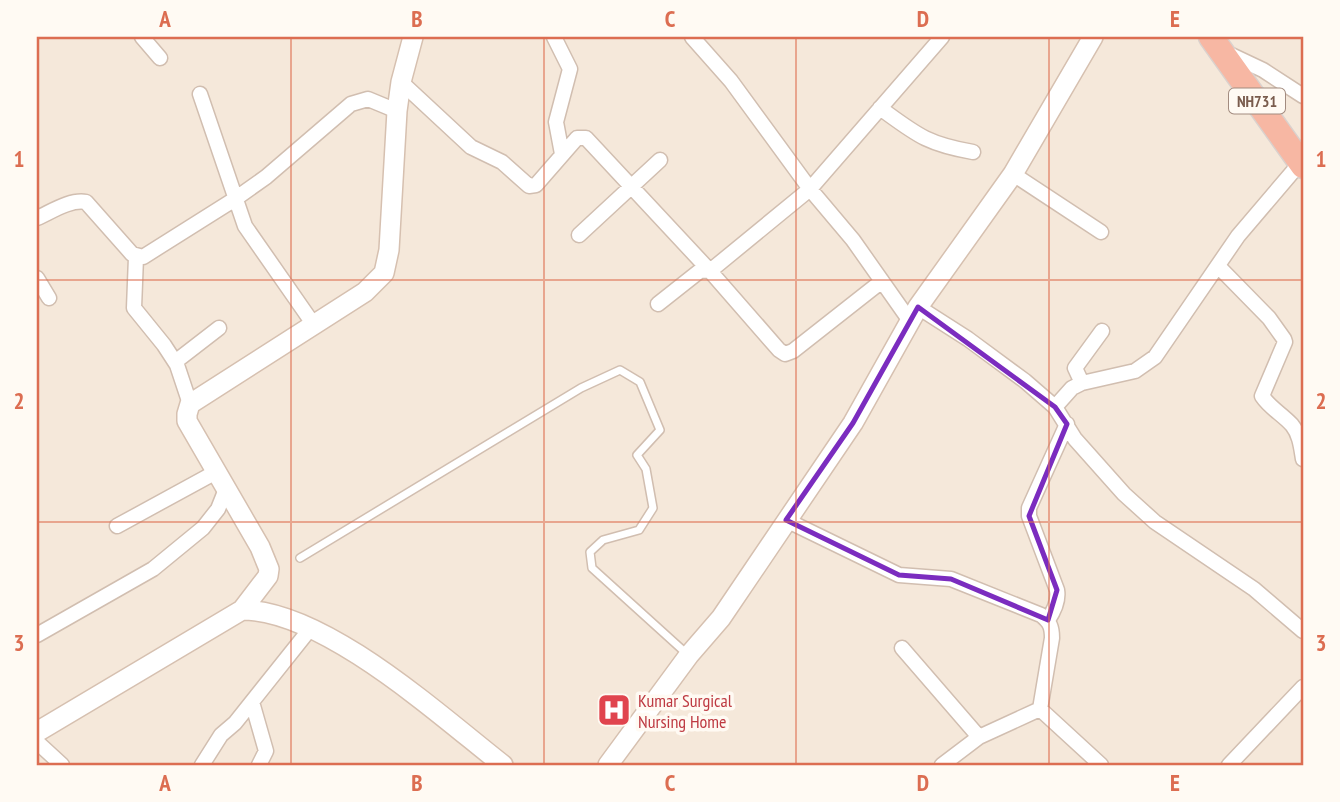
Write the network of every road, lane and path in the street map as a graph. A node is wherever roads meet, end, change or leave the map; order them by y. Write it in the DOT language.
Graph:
graph roads {
  1 [pos="142,37"];
  2 [pos="413,37"];
  3 [pos="554,37"];
  4 [pos="692,37"];
  5 [pos="942,37"];
  6 [pos="1093,37"];
  7 [pos="1215,43"];
  8 [pos="160,58"];
  9 [pos="401,82"];
  10 [pos="200,94"];
  11 [pos="1303,96"];
  12 [pos="880,108"];
  13 [pos="397,111"];
  14 [pos="973,152"];
  15 [pos="562,154"];
  16 [pos="660,160"];
  17 [pos="1302,164"];
  18 [pos="1013,174"];
  19 [pos="631,186"];
  20 [pos="810,189"];
  21 [pos="235,199"];
  22 [pos="37,218"];
  23 [pos="1101,232"];
  24 [pos="579,235"];
  25 [pos="136,257"];
  26 [pos="1218,266"];
  27 [pos="710,271"];
  28 [pos="37,278"];
  29 [pos="882,281"];
  30 [pos="49,298"];
  31 [pos="658,304"];
  32 [pos="914,314"];
  33 [pos="314,325"];
  34 [pos="219,328"];
  35 [pos="1102,331"];
  36 [pos="175,362"];
  37 [pos="1082,383"];
  38 [pos="190,404"];
  39 [pos="1055,407"];
  40 [pos="1067,424"];
  41 [pos="1303,459"];
  42 [pos="221,481"];
  43 [pos="786,520"];
  44 [pos="117,526"];
  45 [pos="300,558"];
  46 [pos="242,610"];
  47 [pos="1048,620"];
  48 [pos="310,629"];
  49 [pos="1303,631"];
  50 [pos="37,635"];
  51 [pos="902,648"];
  52 [pos="689,656"];
  53 [pos="1303,687"];
  54 [pos="252,702"];
  55 [pos="1040,709"];
  56 [pos="37,732"];
  57 [pos="979,737"];
  58 [pos="37,742"];
  59 [pos="62,765"];
  60 [pos="202,765"];
  61 [pos="259,765"];
  62 [pos="503,765"];
  63 [pos="608,765"];
  64 [pos="942,765"];
  65 [pos="1101,765"];
  66 [pos="1229,765"];
  1 -- 8 [label="street"];
  2 -- 9 [label="street"];
  3 -- 15 [label="street"];
  4 -- 20 [label="street"];
  5 -- 12 [label="street"];
  6 -- 18 [label="street"];
  7 -- 11 [label="street"];
  7 -- 17 [label="highway, NH731"];
  9 -- 13 [label="street"];
  9 -- 15 [label="street"];
  10 -- 21 [label="street"];
  12 -- 14 [label="street"];
  12 -- 20 [label="street"];
  13 -- 21 [label="street"];
  13 -- 33 [label="street"];
  15 -- 19 [label="street"];
  16 -- 19 [label="street"];
  17 -- 26 [label="street"];
  18 -- 23 [label="street"];
  18 -- 32 [label="street"];
  19 -- 24 [label="street"];
  19 -- 27 [label="street"];
  20 -- 27 [label="street"];
  20 -- 29 [label="street"];
  21 -- 25 [label="street"];
  21 -- 33 [label="street"];
  22 -- 25 [label="street"];
  25 -- 36 [label="street"];
  26 -- 37 [label="street"];
  26 -- 41 [label="street"];
  27 -- 29 [label="street"];
  27 -- 31 [label="street"];
  28 -- 30 [label="street"];
  29 -- 32 [label="street"];
  32 -- 39 [label="street"];
  32 -- 43 [label="street"];
  33 -- 38 [label="street"];
  34 -- 36 [label="street"];
  35 -- 37 [label="street"];
  36 -- 38 [label="street"];
  37 -- 39 [label="street"];
  38 -- 42 [label="street"];
  39 -- 40 [label="street"];
  40 -- 47 [label="street"];
  40 -- 49 [label="street"];
  42 -- 44 [label="street"];
  42 -- 46 [label="street"];
  42 -- 50 [label="street"];
  43 -- 47 [label="street"];
  43 -- 52 [label="street"];
  45 -- 52 [label="lane"];
  46 -- 48 [label="street"];
  46 -- 56 [label="street"];
  47 -- 55 [label="street"];
  48 -- 54 [label="street"];
  48 -- 62 [label="street"];
  51 -- 57 [label="street"];
  52 -- 63 [label="street"];
  53 -- 66 [label="street"];
  54 -- 60 [label="street"];
  54 -- 61 [label="street"];
  55 -- 57 [label="street"];
  55 -- 65 [label="street"];
  57 -- 64 [label="street"];
  58 -- 59 [label="street"];
}
